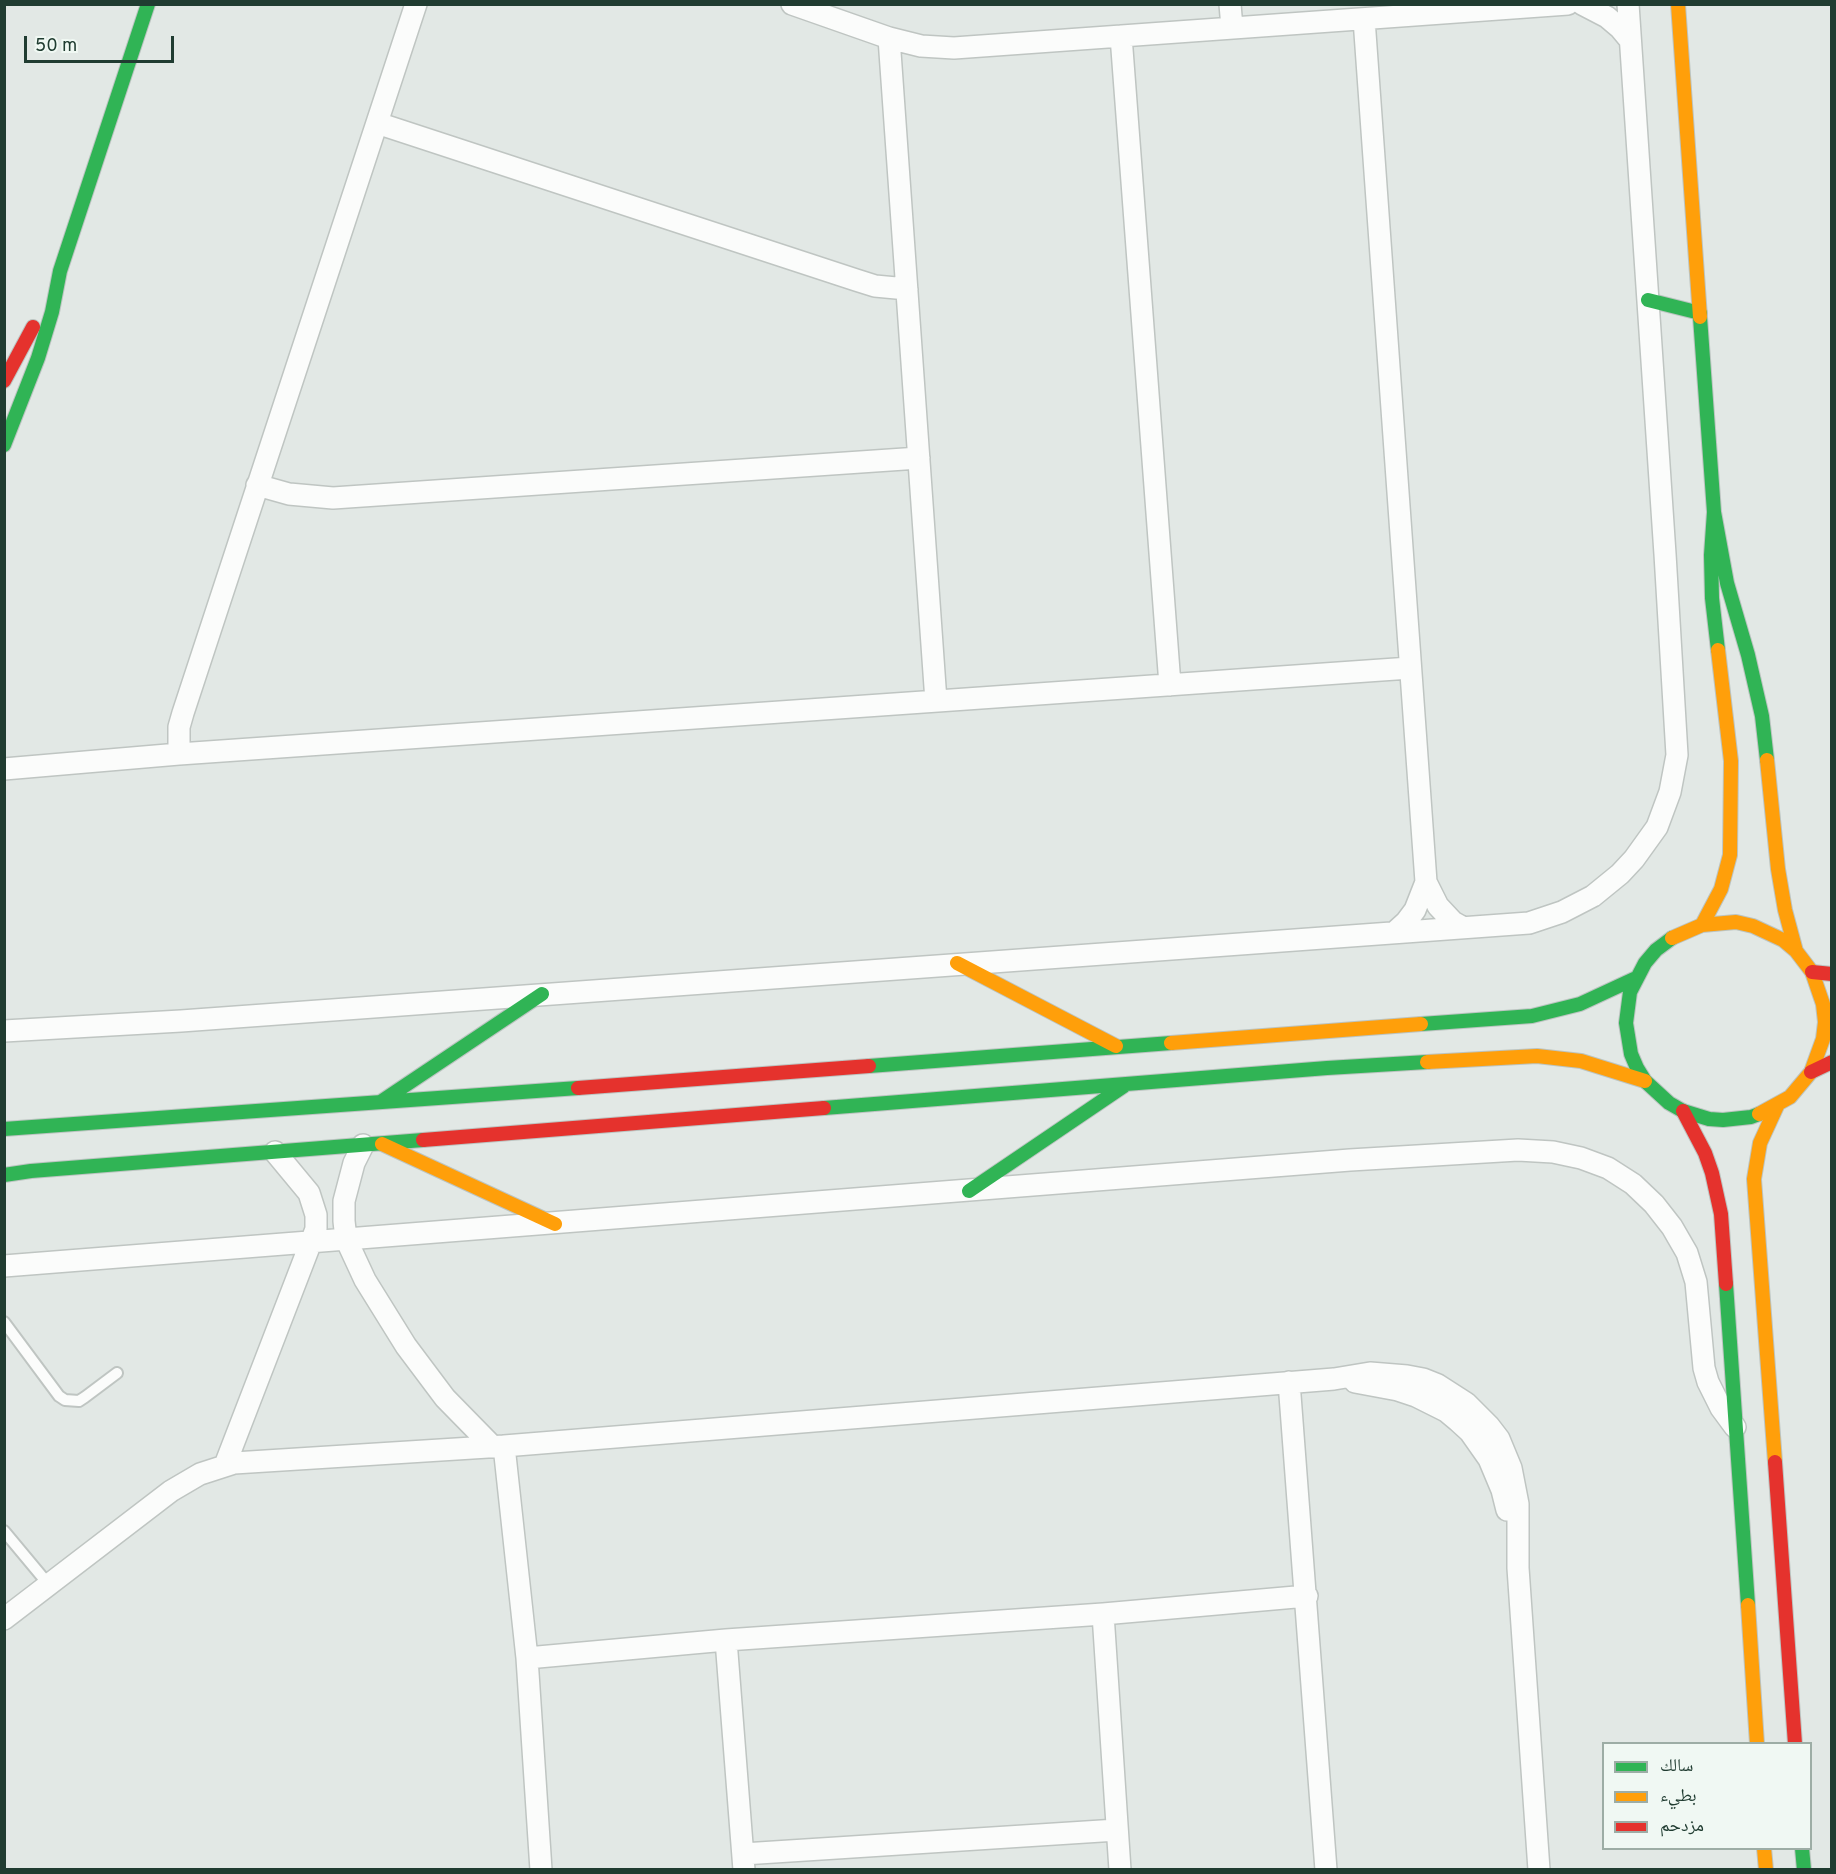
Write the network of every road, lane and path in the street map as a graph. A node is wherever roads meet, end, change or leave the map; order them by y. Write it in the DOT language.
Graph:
graph roads {
  1 [pos="148,4"];
  2 [pos="416,4"];
  3 [pos="792,4"];
  4 [pos="1230,4"];
  5 [pos="1582,4"];
  6 [pos="1628,4"];
  7 [pos="1678,4"];
  8 [pos="1556,5"];
  9 [pos="1358,16"];
  10 [pos="1232,28"];
  11 [pos="1121,36"];
  12 [pos="889,38"];
  13 [pos="1630,40"];
  14 [pos="377,123"];
  15 [pos="60,272"];
  16 [pos="907,289"];
  17 [pos="1648,300"];
  18 [pos="1700,314"];
  19 [pos="4,381"];
  20 [pos="4,444"];
  21 [pos="919,459"];
  22 [pos="257,485"];
  23 [pos="1714,512"];
  24 [pos="1410,668"];
  25 [pos="1170,685"];
  26 [pos="936,701"];
  27 [pos="179,754"];
  28 [pos="4,769"];
  29 [pos="1426,882"];
  30 [pos="1702,925"];
  31 [pos="1462,927"];
  32 [pos="1395,932"];
  33 [pos="1796,951"];
  34 [pos="957,963"];
  35 [pos="1812,972"];
  36 [pos="1832,974"];
  37 [pos="1636,978"];
  38 [pos="542,994"];
  39 [pos="4,1031"];
  40 [pos="1116,1046"];
  41 [pos="1832,1062"];
  42 [pos="1810,1072"];
  43 [pos="1645,1081"];
  44 [pos="1126,1084"];
  45 [pos="380,1103"];
  46 [pos="1777,1106"];
  47 [pos="1683,1111"];
  48 [pos="4,1129"];
  49 [pos="371,1144"];
  50 [pos="275,1152"];
  51 [pos="4,1175"];
  52 [pos="969,1191"];
  53 [pos="555,1224"];
  54 [pos="346,1239"];
  55 [pos="312,1242"];
  56 [pos="4,1266"];
  57 [pos="5,1322"];
  58 [pos="117,1373"];
  59 [pos="1289,1382"];
  60 [pos="1735,1427"];
  61 [pos="498,1447"];
  62 [pos="225,1465"];
  63 [pos="4,1531"];
  64 [pos="49,1585"];
  65 [pos="1307,1596"];
  66 [pos="1103,1614"];
  67 [pos="4,1619"];
  68 [pos="726,1640"];
  69 [pos="527,1658"];
  70 [pos="1757,1742"];
  71 [pos="1795,1742"];
  72 [pos="1117,1830"];
  73 [pos="1764,1850"];
  74 [pos="1802,1850"];
  75 [pos="743,1862"];
  76 [pos="541,1869"];
  77 [pos="1120,1869"];
  78 [pos="1326,1869"];
  79 [pos="1539,1869"];
  80 [pos="1766,1869"];
  81 [pos="1804,1869"];
  1 -- 15 [label="main road"];
  2 -- 14 [label="street"];
  3 -- 12 [label="street"];
  4 -- 10 [label="street"];
  5 -- 13 [label="street"];
  6 -- 13 [label="street"];
  7 -- 18 [label="main road"];
  8 -- 9 [label="street"];
  9 -- 10 [label="street"];
  9 -- 24 [label="street"];
  10 -- 11 [label="street"];
  11 -- 12 [label="street"];
  11 -- 25 [label="street"];
  12 -- 16 [label="street"];
  13 -- 17 [label="street"];
  14 -- 16 [label="street"];
  14 -- 22 [label="street"];
  15 -- 19 [label="main road"];
  15 -- 20 [label="main road"];
  16 -- 21 [label="street"];
  17 -- 18 [label="main road"];
  17 -- 31 [label="street"];
  18 -- 23 [label="main road"];
  21 -- 22 [label="street"];
  21 -- 26 [label="street"];
  22 -- 27 [label="street"];
  23 -- 30 [label="main road"];
  23 -- 33 [label="main road"];
  24 -- 25 [label="street"];
  24 -- 29 [label="street"];
  25 -- 26 [label="street"];
  26 -- 27 [label="street"];
  27 -- 28 [label="street"];
  29 -- 31 [label="street"];
  29 -- 32 [label="street"];
  30 -- 33 [label="main road"];
  30 -- 37 [label="main road"];
  31 -- 32 [label="street"];
  32 -- 34 [label="street"];
  33 -- 35 [label="main road"];
  34 -- 38 [label="street"];
  34 -- 40 [label="main road"];
  35 -- 36 [label="main road"];
  35 -- 42 [label="main road"];
  37 -- 40 [label="main road"];
  37 -- 43 [label="main road"];
  38 -- 39 [label="street"];
  38 -- 45 [label="main road"];
  40 -- 45 [label="main road"];
  41 -- 42 [label="main road"];
  42 -- 46 [label="main road"];
  43 -- 44 [label="main road"];
  43 -- 47 [label="main road"];
  44 -- 49 [label="main road"];
  44 -- 52 [label="main road"];
  45 -- 48 [label="main road"];
  46 -- 47 [label="main road"];
  46 -- 71 [label="main road"];
  47 -- 60 [label="main road"];
  49 -- 50 [label="main road"];
  49 -- 53 [label="main road"];
  49 -- 54 [label="street"];
  50 -- 51 [label="main road"];
  50 -- 55 [label="street"];
  52 -- 53 [label="street"];
  52 -- 60 [label="street"];
  53 -- 54 [label="street"];
  54 -- 55 [label="street"];
  54 -- 61 [label="street"];
  55 -- 56 [label="street"];
  55 -- 62 [label="street"];
  57 -- 58 [label="lane"];
  59 -- 61 [label="street"];
  59 -- 65 [label="street"];
  59 -- 79 [label="street"];
  60 -- 70 [label="main road"];
  61 -- 62 [label="street"];
  61 -- 69 [label="street"];
  62 -- 64 [label="street"];
  63 -- 64 [label="lane"];
  64 -- 67 [label="street"];
  65 -- 66 [label="street"];
  65 -- 78 [label="street"];
  66 -- 68 [label="street"];
  66 -- 72 [label="street"];
  68 -- 69 [label="street"];
  68 -- 75 [label="street"];
  69 -- 76 [label="street"];
  72 -- 75 [label="street"];
  72 -- 77 [label="street"];
  73 -- 80 [label="main road"];
  74 -- 81 [label="main road"];
}
